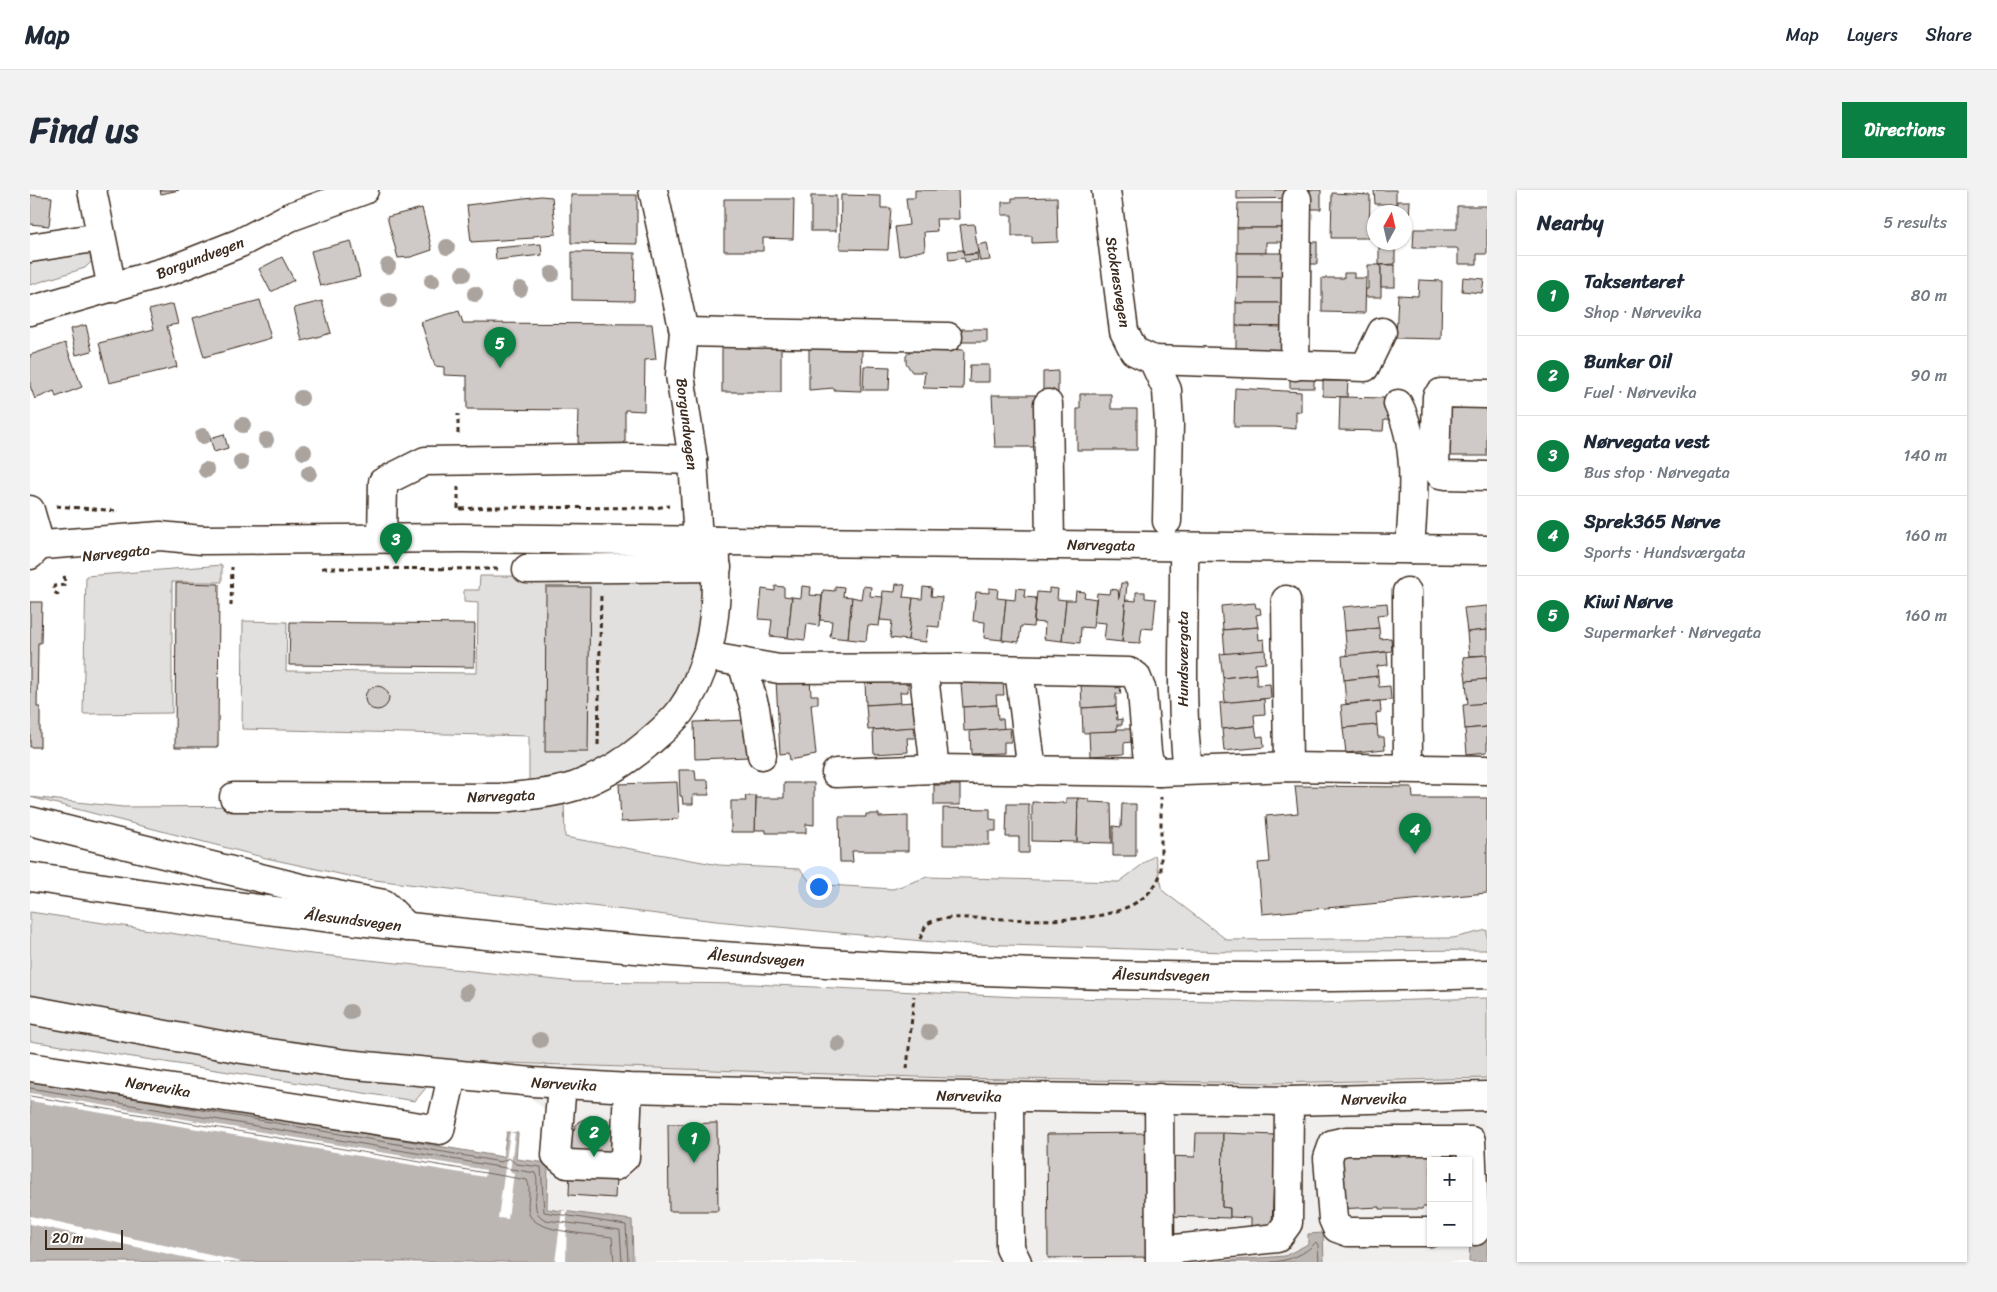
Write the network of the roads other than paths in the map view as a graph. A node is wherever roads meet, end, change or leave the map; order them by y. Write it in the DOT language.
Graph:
graph roads {
  1 [pos="92,190"];
  2 [pos="364,190"];
  3 [pos="653,190"];
  4 [pos="1106,190"];
  5 [pos="1297,199"];
  6 [pos="100,237"];
  7 [pos="30,248"];
  8 [pos="112,288"];
  9 [pos="30,311"];
  10 [pos="684,332"];
  11 [pos="1382,332"];
  12 [pos="948,337"];
  13 [pos="1152,360"];
  14 [pos="1294,366"];
  15 [pos="1487,394"];
  16 [pos="1048,404"];
  17 [pos="1398,404"];
  18 [pos="693,460"];
  19 [pos="1487,476"];
  20 [pos="30,510"];
  21 [pos="1167,521"];
  22 [pos="382,538"];
  23 [pos="1050,545"];
  24 [pos="1184,547"];
  25 [pos="1410,549"];
  26 [pos="710,550"];
  27 [pos="1487,550"];
  28 [pos="33,552"];
  29 [pos="526,569"];
  30 [pos="1407,592"];
  31 [pos="1286,600"];
  32 [pos="706,656"];
  33 [pos="742,662"];
  34 [pos="923,668"];
  35 [pos="1019,670"];
  36 [pos="762,755"];
  37 [pos="1288,767"];
  38 [pos="1408,768"];
  39 [pos="935,769"];
  40 [pos="1188,770"];
  41 [pos="1487,770"];
  42 [pos="1032,771"];
  43 [pos="836,772"];
  44 [pos="1159,772"];
  45 [pos="234,797"];
  46 [pos="30,821"];
  47 [pos="34,880"];
  48 [pos="407,927"];
  49 [pos="1487,974"];
  50 [pos="30,1010"];
  51 [pos="30,1067"];
  52 [pos="452,1076"];
  53 [pos="562,1084"];
  54 [pos="628,1088"];
  55 [pos="1010,1096"];
  56 [pos="1487,1096"];
  57 [pos="1160,1098"];
  58 [pos="1289,1101"];
  59 [pos="1477,1231"];
  60 [pos="1427,1232"];
  61 [pos="1167,1255"];
  62 [pos="1017,1262"];
  1 -- 6 [label="main road"];
  2 -- 8 [label="main road, Borgundvegen"];
  3 -- 10 [label="main road, Borgundvegen"];
  4 -- 13 [label="main road, Stoknesvegen"];
  5 -- 14 [label="main road"];
  6 -- 7 [label="main road"];
  6 -- 8 [label="main road"];
  8 -- 9 [label="main road, Borgundvegen"];
  10 -- 12 [label="main road"];
  10 -- 18 [label="main road, Borgundvegen"];
  11 -- 14 [label="main road"];
  13 -- 14 [label="main road"];
  13 -- 21 [label="main road, Stoknesvegen"];
  15 -- 19 [label="main road"];
  16 -- 23 [label="main road"];
  17 -- 25 [label="main road"];
  18 -- 22 [label="main road"];
  18 -- 26 [label="main road, Borgundvegen"];
  20 -- 28 [label="main road"];
  22 -- 26 [label="main road, Nørvegata"];
  22 -- 28 [label="main road, Nørvegata"];
  23 -- 24 [label="main road, Nørvegata"];
  23 -- 26 [label="main road, Nørvegata"];
  24 -- 25 [label="main road, Nørvegata"];
  24 -- 40 [label="main road, Hundsværgata"];
  25 -- 27 [label="main road, Nørvegata"];
  26 -- 29 [label="main road"];
  26 -- 32 [label="main road, Nørvegata"];
  30 -- 38 [label="main road"];
  31 -- 37 [label="main road"];
  32 -- 33 [label="main road"];
  32 -- 45 [label="main road, Nørvegata"];
  33 -- 34 [label="main road"];
  33 -- 36 [label="main road"];
  34 -- 35 [label="main road"];
  34 -- 39 [label="main road"];
  35 -- 42 [label="main road"];
  35 -- 44 [label="main road"];
  37 -- 38 [label="main road"];
  37 -- 40 [label="main road"];
  38 -- 41 [label="main road"];
  39 -- 42 [label="main road"];
  39 -- 43 [label="main road"];
  40 -- 44 [label="main road"];
  42 -- 44 [label="main road"];
  46 -- 48 [label="main road"];
  47 -- 48 [label="main road, Ålesundsvegen"];
  48 -- 49 [label="main road, Ålesundsvegen"];
  50 -- 52 [label="main road, Nørvevika"];
  51 -- 52 [label="main road, Nørvevika"];
  52 -- 53 [label="main road, Nørvevika"];
  53 -- 54 [label="main road, Nørvevika"];
  53 -- 54 [label="main road"];
  54 -- 55 [label="main road, Nørvevika"];
  55 -- 57 [label="main road, Nørvevika"];
  55 -- 62 [label="main road"];
  56 -- 58 [label="main road, Nørvevika"];
  57 -- 58 [label="main road, Nørvevika"];
  57 -- 61 [label="main road"];
  58 -- 61 [label="main road"];
  59 -- 60 [label="main road"];
}
